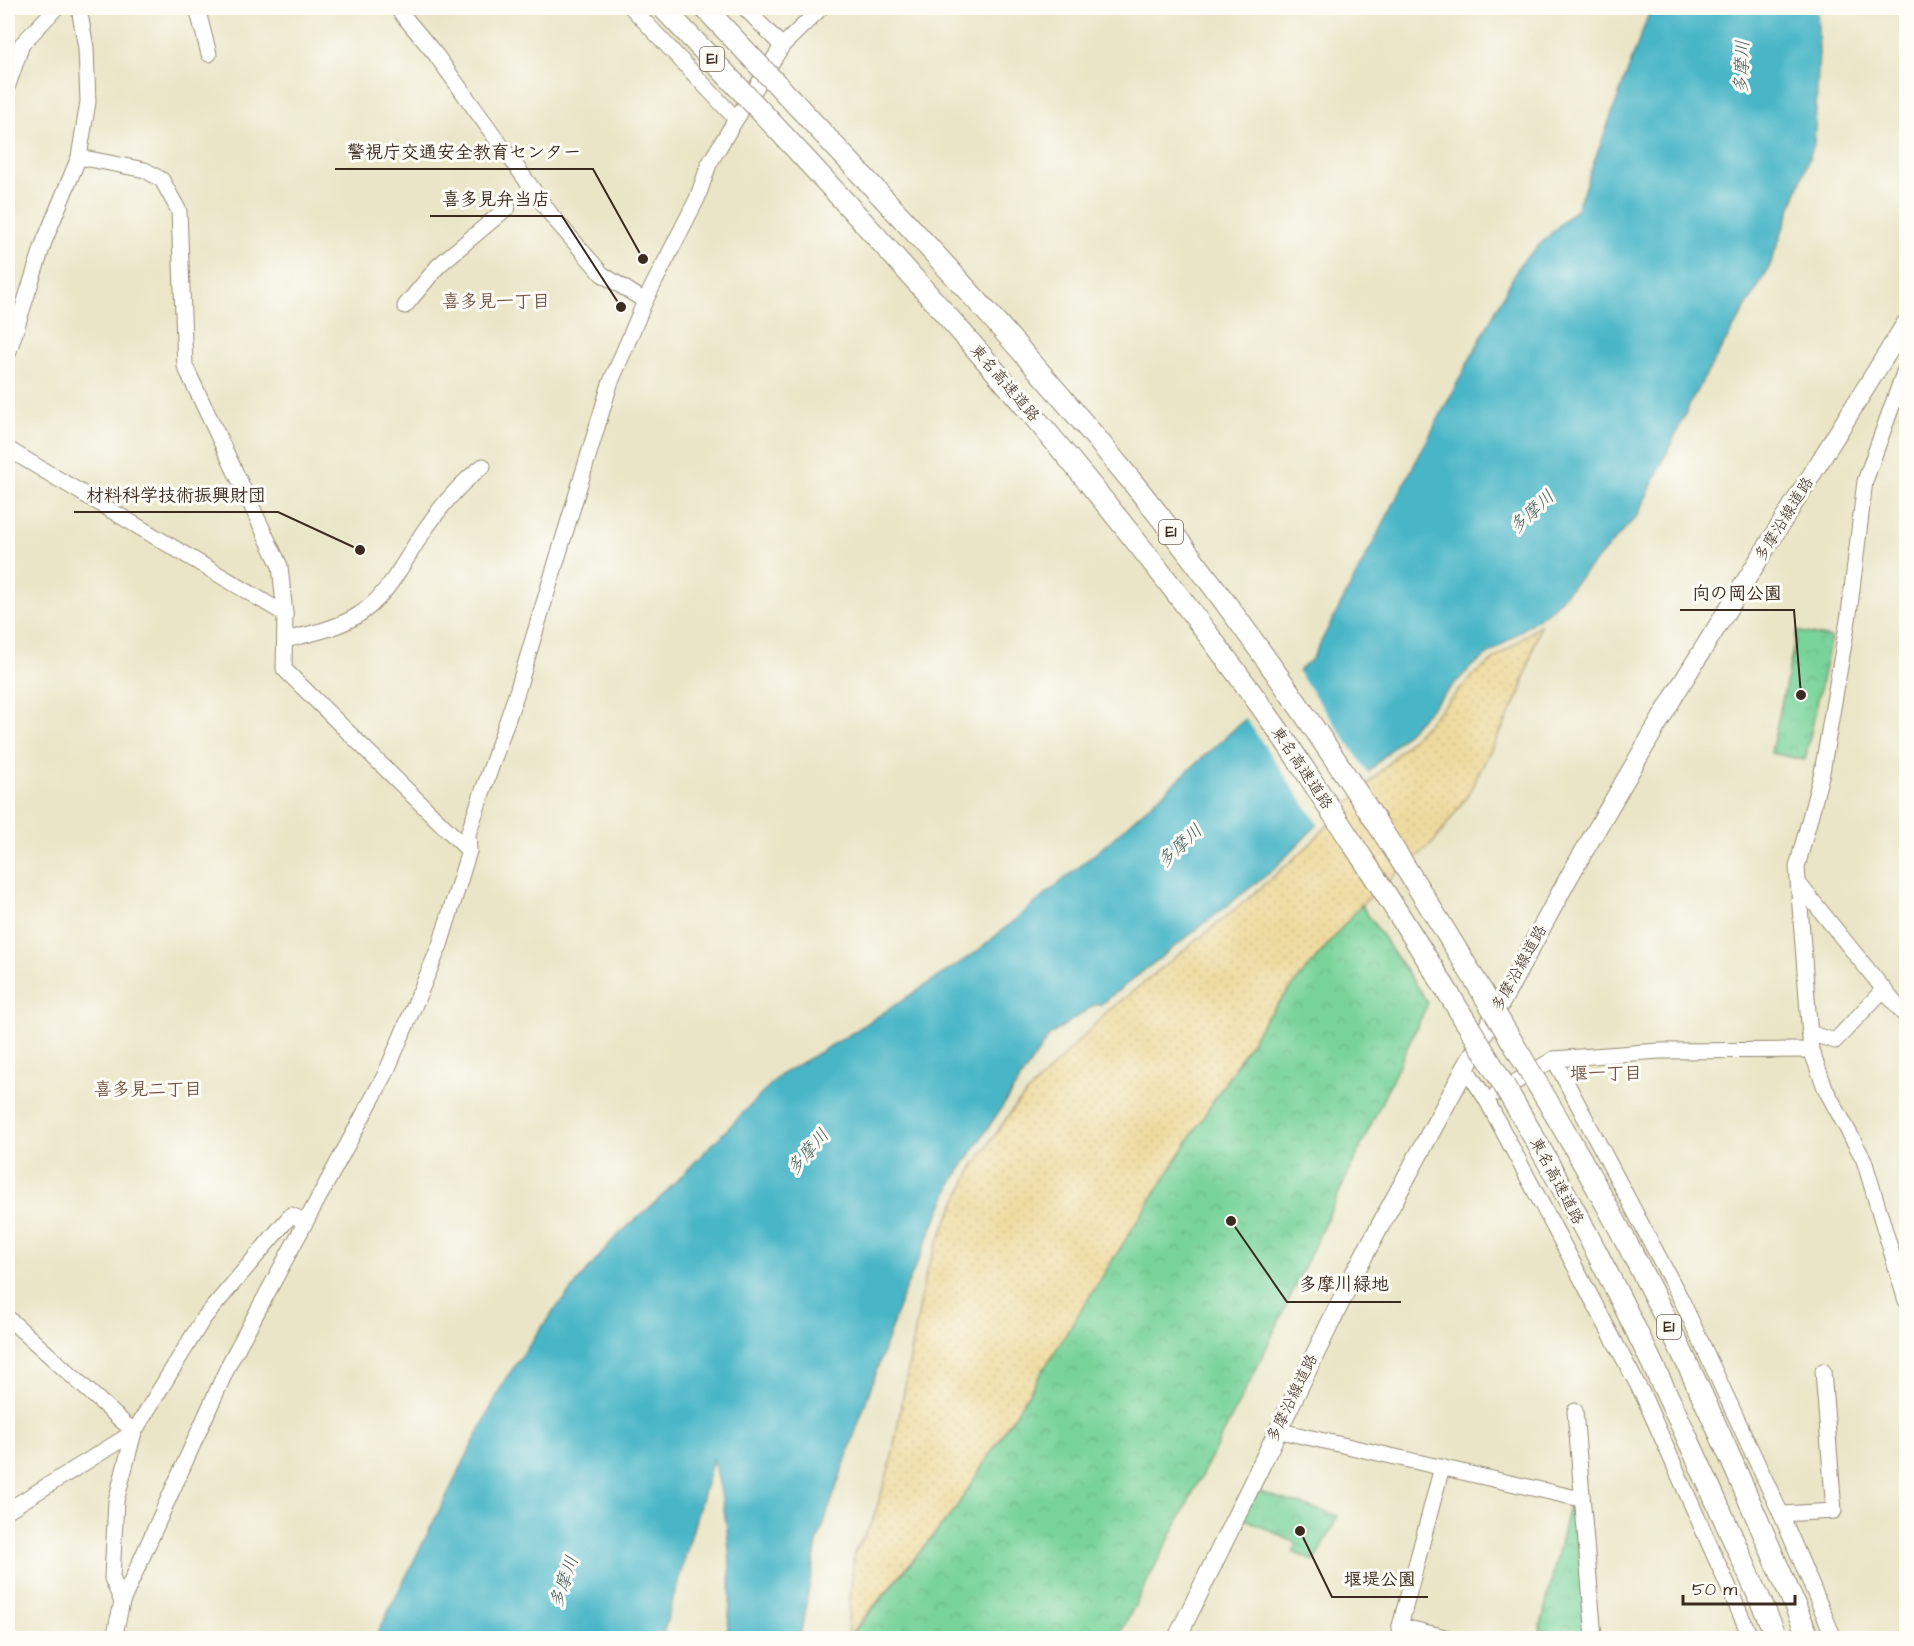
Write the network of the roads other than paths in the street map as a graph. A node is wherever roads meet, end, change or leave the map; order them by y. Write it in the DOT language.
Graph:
graph roads {
  1 [pos="56,8"];
  2 [pos="80,8"];
  3 [pos="197,8"];
  4 [pos="397,8"];
  5 [pos="632,8"];
  6 [pos="663,8"];
  7 [pos="705,8"];
  8 [pos="745,8"];
  9 [pos="821,8"];
  10 [pos="782,46"];
  11 [pos="209,54"];
  12 [pos="10,66"];
  13 [pos="8,85"];
  14 [pos="736,119"];
  15 [pos="79,157"];
  16 [pos="508,207"];
  17 [pos="645,301"];
  18 [pos="405,306"];
  19 [pos="1906,323"];
  20 [pos="8,354"];
  21 [pos="1906,367"];
  22 [pos="8,449"];
  23 [pos="483,466"];
  24 [pos="285,614"];
  25 [pos="285,640"];
  26 [pos="469,851"];
  27 [pos="1799,883"];
  28 [pos="1884,989"];
  29 [pos="1906,1017"];
  30 [pos="1809,1033"];
  31 [pos="1811,1050"];
  32 [pos="1554,1059"];
  33 [pos="1466,1067"];
  34 [pos="1486,1099"];
  35 [pos="305,1221"];
  36 [pos="1906,1301"];
  37 [pos="8,1318"];
  38 [pos="1823,1371"];
  39 [pos="1575,1411"];
  40 [pos="1276,1430"];
  41 [pos="134,1432"];
  42 [pos="1442,1467"];
  43 [pos="1581,1499"];
  44 [pos="10,1502"];
  45 [pos="1781,1514"];
  46 [pos="122,1602"];
  47 [pos="1401,1632"];
  48 [pos="114,1638"];
  49 [pos="1177,1638"];
  50 [pos="1449,1638"];
  51 [pos="1594,1638"];
  52 [pos="1751,1638"];
  53 [pos="1777,1638"];
  54 [pos="1809,1638"];
  55 [pos="1834,1638"];
  1 -- 12 [label="street"];
  2 -- 15 [label="street"];
  3 -- 11 [label="street"];
  4 -- 17 [label="street"];
  5 -- 14 [label="street"];
  6 -- 53 [label="highway, 東名高速道路 / E1, bridge"];
  7 -- 54 [label="highway, 東名高速道路 / E1, bridge"];
  8 -- 10 [label="street"];
  9 -- 10 [label="street"];
  10 -- 14 [label="street"];
  12 -- 13 [label="street"];
  14 -- 17 [label="street"];
  15 -- 20 [label="street"];
  15 -- 24 [label="street"];
  16 -- 18 [label="street"];
  17 -- 26 [label="street"];
  19 -- 33 [label="main road, 多摩沿線道路"];
  21 -- 27 [label="street"];
  22 -- 24 [label="street"];
  23 -- 25 [label="street"];
  24 -- 25 [label="street"];
  25 -- 26 [label="street"];
  26 -- 35 [label="street"];
  27 -- 28 [label="street"];
  27 -- 30 [label="street"];
  28 -- 29 [label="street"];
  28 -- 30 [label="street"];
  30 -- 31 [label="street"];
  31 -- 32 [label="street"];
  31 -- 36 [label="street"];
  32 -- 34 [label="street"];
  32 -- 45 [label="street"];
  33 -- 34 [label="street"];
  33 -- 40 [label="main road, 多摩沿線道路"];
  34 -- 52 [label="street"];
  35 -- 41 [label="street"];
  35 -- 46 [label="street"];
  37 -- 41 [label="street"];
  38 -- 45 [label="street"];
  39 -- 43 [label="street"];
  40 -- 42 [label="street"];
  40 -- 49 [label="main road, 多摩沿線道路"];
  41 -- 44 [label="street"];
  41 -- 46 [label="street"];
  42 -- 43 [label="street"];
  42 -- 47 [label="street"];
  43 -- 51 [label="street"];
  45 -- 55 [label="street"];
  46 -- 48 [label="street"];
  47 -- 50 [label="street"];
}
